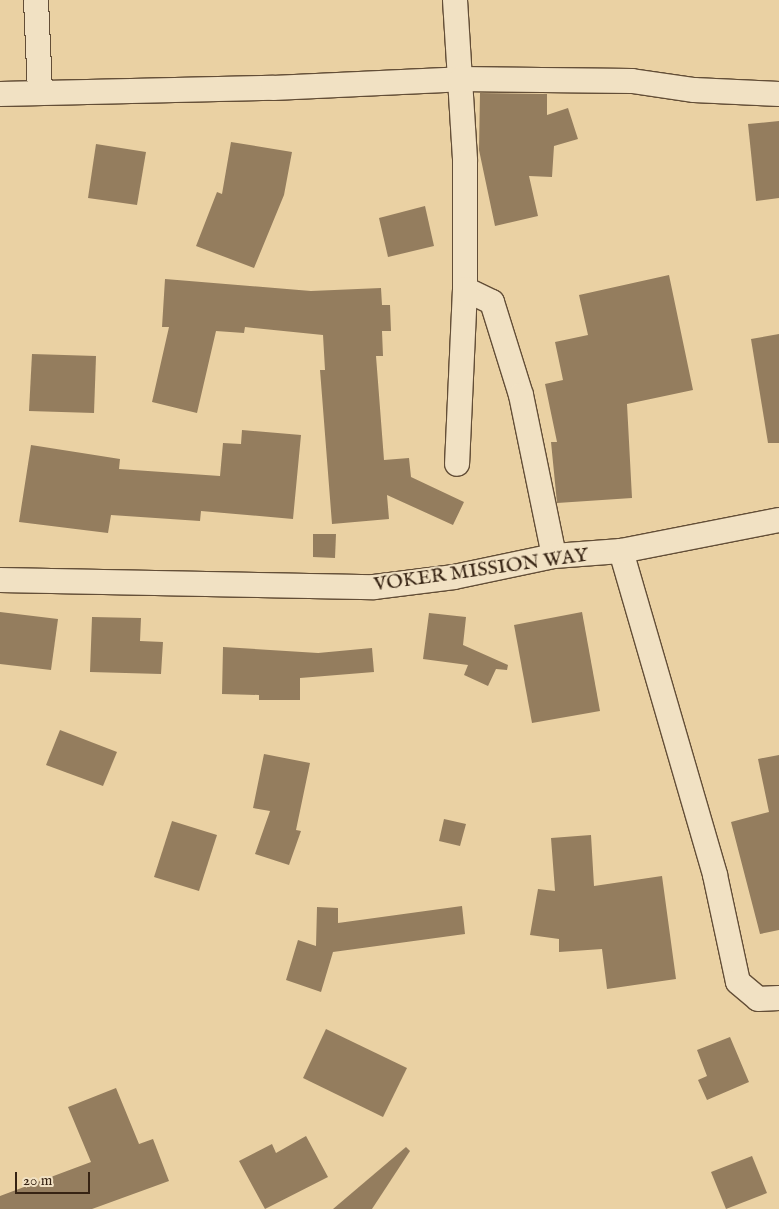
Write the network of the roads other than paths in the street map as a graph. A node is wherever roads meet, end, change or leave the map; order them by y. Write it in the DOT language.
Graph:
graph roads {
  1 [pos="36,0"];
  2 [pos="455,0"];
  3 [pos="461,78"];
  4 [pos="40,93"];
  5 [pos="0,94"];
  6 [pos="779,94"];
  7 [pos="465,289"];
  8 [pos="457,464"];
  9 [pos="779,520"];
  10 [pos="621,551"];
  11 [pos="554,556"];
  12 [pos="0,580"];
  13 [pos="779,998"];
  1 -- 4 [label="street"];
  2 -- 3 [label="street"];
  3 -- 4 [label="street"];
  3 -- 6 [label="street"];
  3 -- 7 [label="street"];
  4 -- 5 [label="street"];
  7 -- 8 [label="street"];
  7 -- 11 [label="street"];
  9 -- 10 [label="street, VOKER MISSION WAY"];
  10 -- 11 [label="street, VOKER MISSION WAY"];
  10 -- 13 [label="street"];
  11 -- 12 [label="street, VOKER MISSION WAY"];
}
